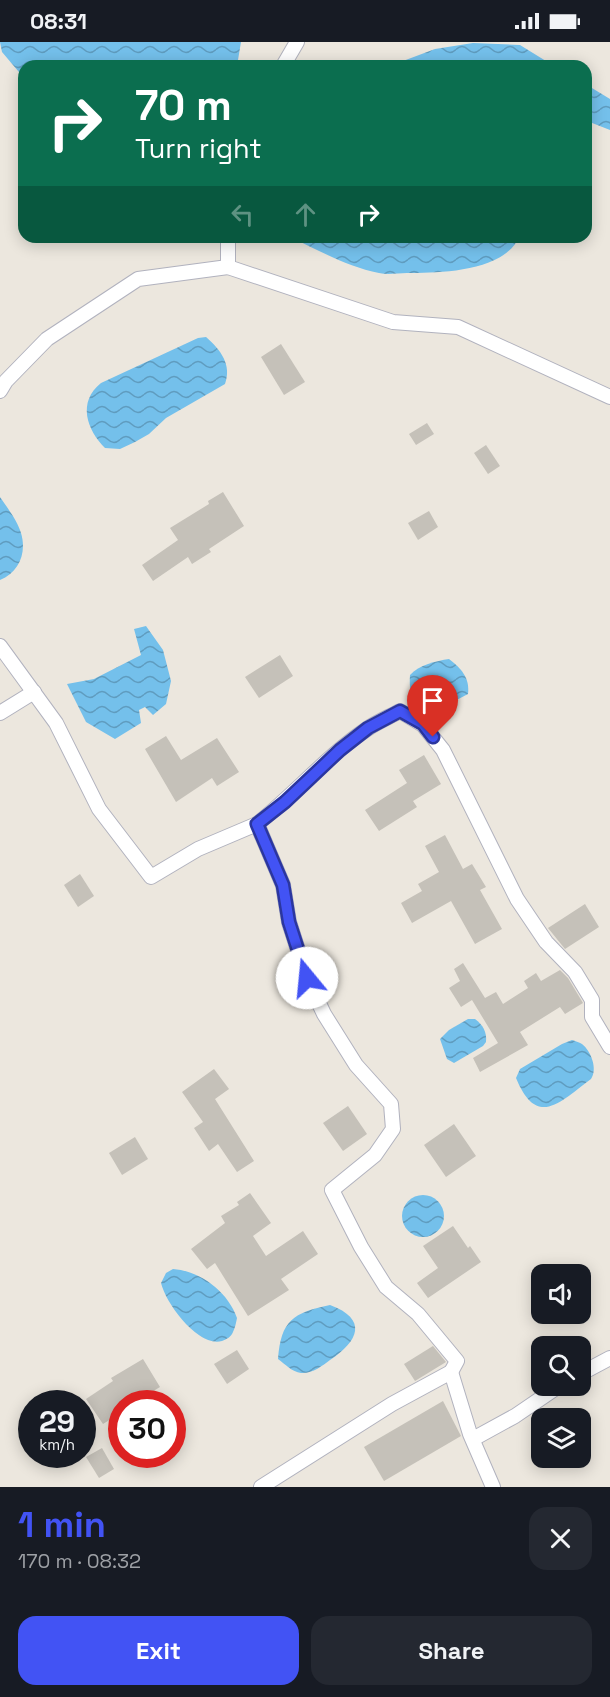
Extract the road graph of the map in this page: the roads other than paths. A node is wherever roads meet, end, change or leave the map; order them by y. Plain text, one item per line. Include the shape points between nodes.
1 (297, 42) edge
2 (286, 60) edge
3 (228, 243) edge
4 (228, 267) junction
5 (0, 391) edge
6 (610, 398) edge
7 (0, 646) edge
8 (34, 692) junction
9 (0, 713) edge
10 (257, 824) junction
11 (610, 1047) edge
12 (610, 1358) edge
13 (591, 1368) edge
14 (451, 1372) junction
15 (544, 1396) edge
16 (472, 1439) junction
17 (261, 1487) edge
18 (492, 1487) edge

1 - 2 street
3 - 4 street
4 - 5 street via 138,279 47,339
4 - 6 street via 393,322 458,327
7 - 8 street
8 - 9 street
8 - 10 street via 56,723 99,809 151,877 198,849
10 - 11 street via 368,728 400,711 423,724 443,750 517,899 546,942 575,972 592,1000 592,1017
10 - 14 street via 283,885 289,922 307,978 324,1014 356,1065 391,1104 393,1129 375,1155 332,1190 386,1287 418,1314 457,1361
12 - 13 street
14 - 16 street
14 - 17 street
15 - 16 street
16 - 18 street

